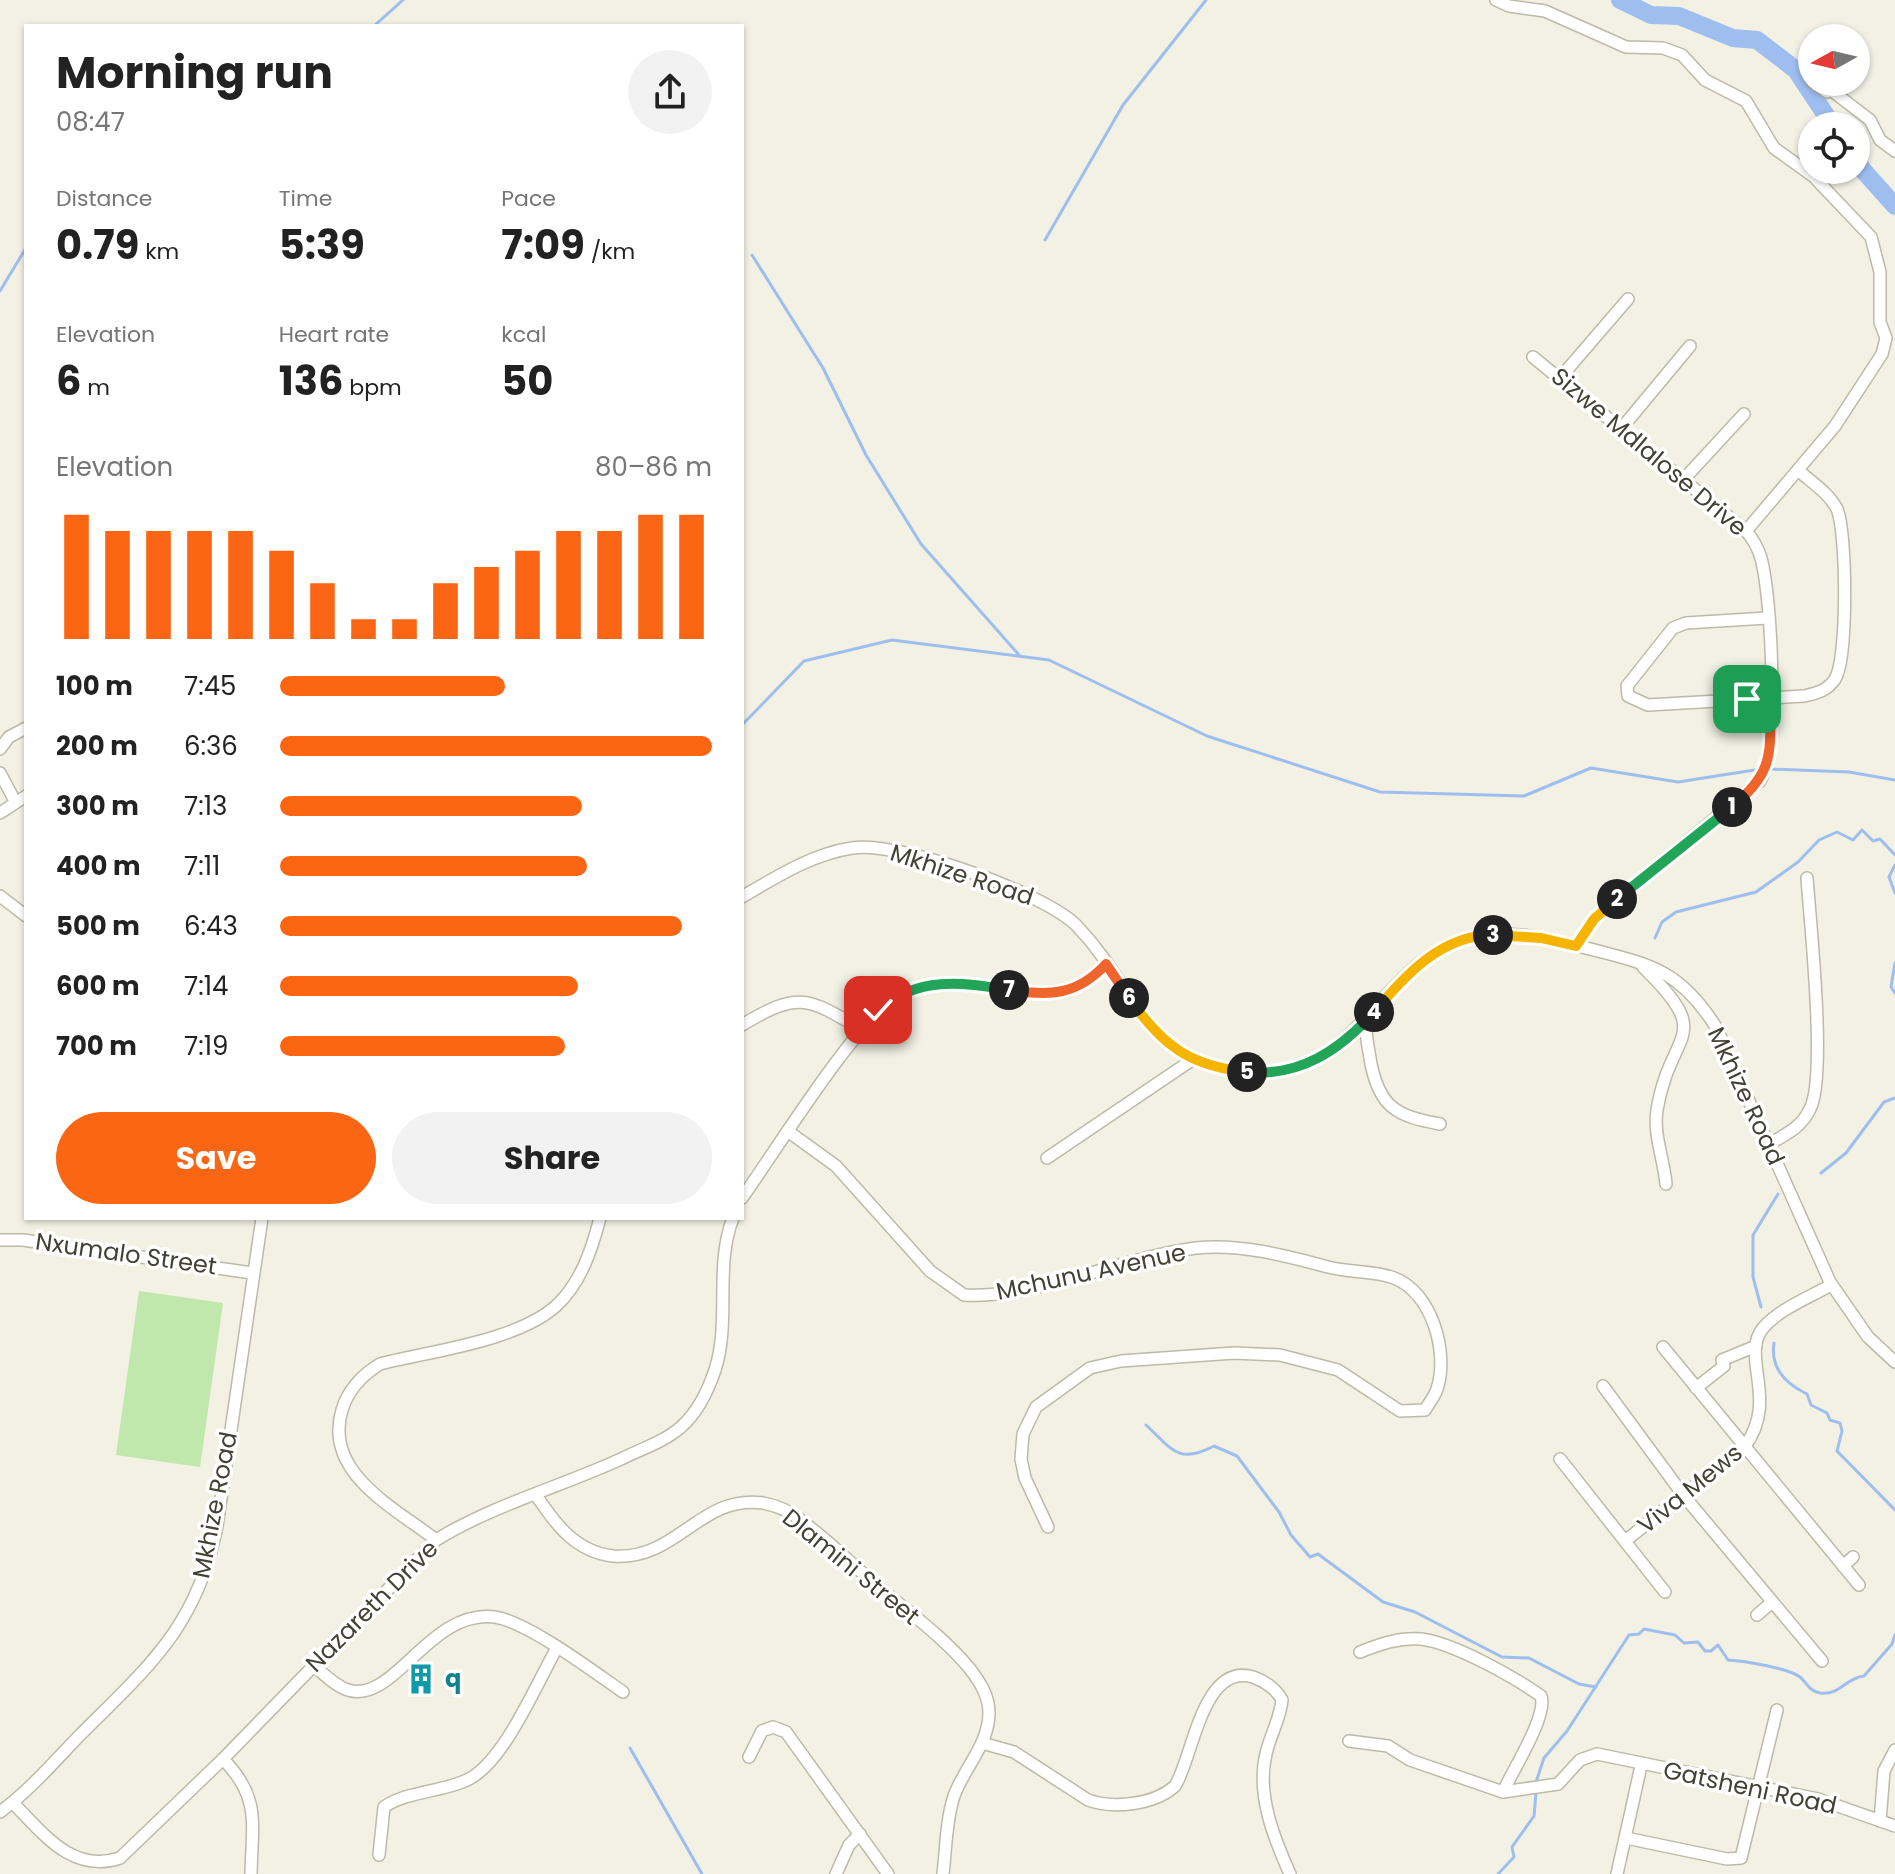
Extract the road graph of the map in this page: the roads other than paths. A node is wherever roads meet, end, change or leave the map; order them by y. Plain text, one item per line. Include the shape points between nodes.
1 (1496, 0) edge
2 (1838, 96) edge
3 (1895, 151) edge
4 (1628, 299) dead end
5 (1690, 346) dead end
6 (1533, 357) dead end
7 (1560, 378) junction
8 (1744, 414) dead end
9 (1621, 429) junction
10 (1798, 470) junction
11 (1684, 479) junction
12 (1746, 531) junction
13 (1767, 618) junction
14 (1771, 698) junction
15 (24, 729) edge
16 (0, 749) edge
17 (0, 773) edge
18 (20, 798) edge
19 (0, 813) edge
20 (1807, 878) dead end
21 (0, 896) edge
22 (744, 896) edge
23 (24, 914) edge
24 (1576, 946) junction
25 (1639, 962) junction
26 (1106, 964) junction
27 (1366, 1021) junction
28 (744, 1024) edge
29 (862, 1030) junction
30 (1192, 1060) junction
31 (1440, 1124) dead end
32 (789, 1132) junction
33 (1769, 1144) junction
34 (1047, 1158) dead end
35 (1666, 1184) dead end
36 (744, 1195) edge
37 (262, 1220) edge
38 (599, 1220) edge
39 (732, 1220) edge
40 (0, 1240) edge
41 (252, 1273) junction
42 (1831, 1285) junction
43 (1756, 1346) junction
44 (1663, 1347) dead end
45 (1895, 1362) edge
46 (1603, 1386) dead end
47 (1696, 1388) junction
48 (1745, 1446) junction
49 (1560, 1459) dead end
50 (536, 1495) junction
51 (1684, 1496) junction
52 (1048, 1527) dead end
53 (436, 1540) junction
54 (1625, 1541) junction
55 (1853, 1557) dead end
56 (1843, 1566) junction
57 (1859, 1585) dead end
58 (1665, 1592) dead end
59 (1771, 1603) junction
60 (1757, 1615) dead end
61 (557, 1648) junction
62 (1360, 1652) dead end
63 (1822, 1661) dead end
64 (313, 1665) junction
65 (623, 1692) dead end
66 (1777, 1710) dead end
67 (1349, 1741) dead end
68 (982, 1743) junction
69 (1895, 1750) edge
70 (749, 1757) dead end
71 (223, 1759) junction
72 (1641, 1766) junction
73 (1757, 1786) junction
74 (1503, 1792) junction
75 (13, 1803) junction
76 (0, 1812) edge
77 (1880, 1821) junction
78 (1895, 1826) edge
79 (860, 1834) junction
80 (1626, 1838) junction
81 (379, 1855) dead end
82 (251, 1874) edge
83 (836, 1874) edge
84 (888, 1874) edge
85 (943, 1874) edge
86 (1290, 1874) edge
87 (1617, 1874) edge

1 - 10 street via 1545,11 1626,47 1663,48 1682,55 1699,76 1746,101 1774,148 1813,176 1868,232 1878,261 1885,344 1867,383
2 - 3 street via 1870,120 1880,140
4 - 7 street
5 - 9 street
6 - 7 street, Sizwe Mdlalose Drive
7 - 9 street, Sizwe Mdlalose Drive
8 - 11 street
9 - 11 street, Sizwe Mdlalose Drive
10 - 12 street
10 - 14 street via 1838,511 1844,653 1836,677 1822,692
11 - 12 street, Sizwe Mdlalose Drive
12 - 13 street, Sizwe Mdlalose Drive via 1761,559
13 - 14 street, Sizwe Mdlalose Drive
13 - 14 street via 1673,628 1626,692 1635,702 1648,705
14 - 24 street, Sizwe Mdlalose Drive via 1768,763 1760,781 1594,919
15 - 16 street
17 - 18 street
18 - 19 street
20 - 33 street via 1816,925 1814,1100 1794,1129
21 - 23 street
22 - 26 street, Mkhize Road via 831,853 854,847 890,849 1051,906 1078,927
24 - 25 street, Mkhize Road
24 - 27 street, Mkhize Road via 1516,936 1465,939 1421,962
25 - 33 street, Mkhize Road via 1669,975 1704,1007
25 - 35 street via 1671,994 1685,1022 1656,1113
26 - 29 street via 1080,985 1054,995 955,982 915,988 882,1007
26 - 30 street, Mkhize Road via 1149,1027
27 - 30 street, Mkhize Road via 1332,1051 1278,1073 1224,1070
27 - 31 street via 1376,1084 1386,1104
28 - 29 street via 799,1000
29 - 32 street
30 - 34 street
32 - 36 street
32 - 52 street, Mchunu Avenue via 836,1166 930,1271 964,1295 1000,1293 1195,1248 1238,1248 1394,1278 1418,1294 1434,1325 1438,1347 1437,1388 1425,1410 1400,1411 1338,1370 1280,1355 1234,1353 1090,1368 1036,1407 1023,1434 1025,1478
33 - 42 street, Mkhize Road
37 - 41 street, Mkhize Road
38 - 53 street via 579,1275 555,1307 506,1332 380,1364 348,1396 338,1423 346,1462 369,1488
39 - 50 street, Nazareth Drive via 722,1258 718,1356 700,1405 682,1426 656,1443
40 - 41 street, Nxumalo Street
41 - 75 street, Mkhize Road via 217,1526 191,1610 151,1664
42 - 43 street via 1766,1324
42 - 45 street, Mkhize Road via 1868,1337
43 - 47 street via 1729,1354 1722,1360 1724,1366
43 - 48 street, Viva Mews via 1761,1410
44 - 47 street
46 - 51 street
47 - 48 street
48 - 51 street, Viva Mews
48 - 56 street
49 - 54 street, Viva Mews
50 - 53 street, Nazareth Drive
50 - 68 street, Dlamini Street via 577,1543 625,1557 650,1553 710,1513 739,1504 765,1503 791,1513 969,1667 988,1704
51 - 54 street, Viva Mews
51 - 59 street
53 - 64 street, Nazareth Drive
54 - 58 street, Viva Mews
55 - 56 street
56 - 57 street
59 - 60 street
59 - 63 street
61 - 64 street via 513,1623 481,1616 445,1628 371,1690 345,1690
61 - 65 street
61 - 81 street via 480,1772 388,1803
62 - 74 street via 1393,1641 1424,1639 1541,1696 1544,1705
64 - 71 street, Nazareth Drive
66 - 73 street
67 - 74 street via 1395,1748 1410,1760
68 - 85 street, Dlamini Street via 952,1800
68 - 86 street via 1014,1752 1088,1800 1129,1804 1175,1786 1214,1689 1232,1679 1255,1678 1282,1700 1263,1779 1271,1832
69 - 77 street via 1884,1771
70 - 79 street via 762,1731 773,1727 786,1732
71 - 75 street, Nazareth Drive via 130,1852 112,1861 65,1854
71 - 82 street via 249,1793
72 - 73 street, Gatsheni Road
72 - 74 street, Gatsheni Road via 1604,1755 1580,1760 1558,1784
72 - 80 street
73 - 77 street, Gatsheni Road via 1818,1799
73 - 80 street via 1741,1858
75 - 76 street, Mkhize Road
77 - 78 street, Gatsheni Road
79 - 83 street
79 - 84 street
80 - 87 street

